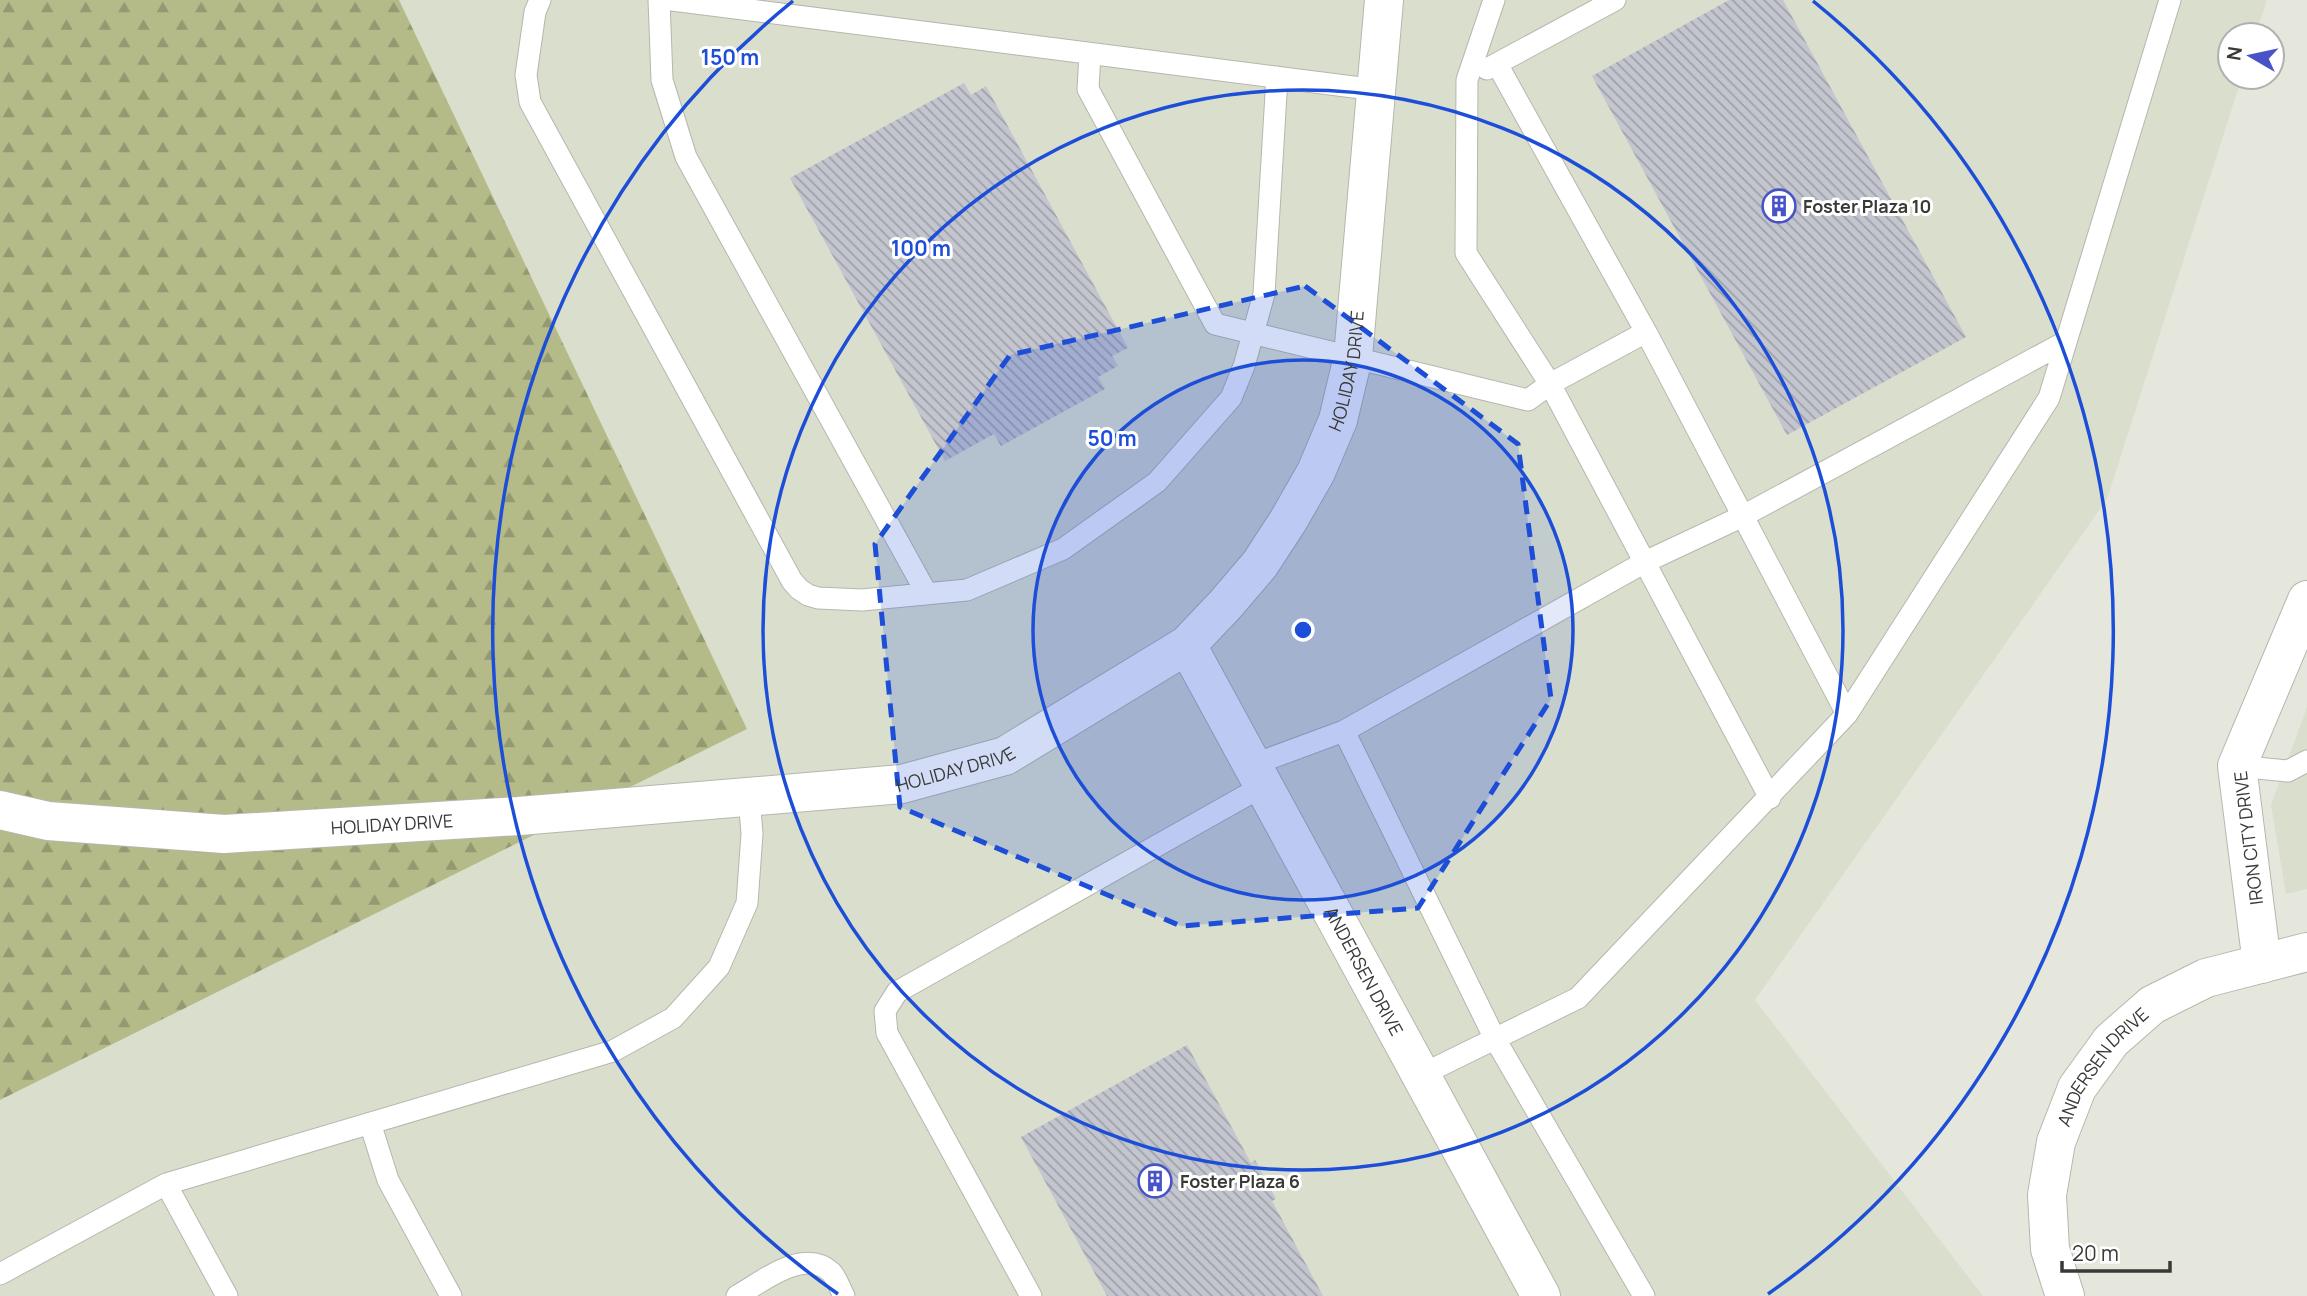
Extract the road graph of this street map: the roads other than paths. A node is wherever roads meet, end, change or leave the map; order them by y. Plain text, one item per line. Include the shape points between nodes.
1 (540, 0) edge
2 (659, 0) edge
3 (672, 0) edge
4 (1384, 0) edge
5 (1494, 0) edge
6 (1615, 0) edge
7 (2170, 0) edge
8 (1090, 54) junction
9 (1497, 64) junction
10 (1277, 77) junction
11 (1467, 80) junction
12 (1377, 90) junction
13 (1646, 331) junction
14 (1253, 332) junction
15 (2065, 342) junction
16 (1353, 357) junction
17 (1550, 384) junction
18 (1743, 516) junction
19 (1645, 562) junction
20 (927, 594) junction
21 (2307, 600) edge
22 (1187, 645) junction
23 (1847, 714) junction
24 (1344, 731) junction
25 (2307, 761) edge
26 (2237, 766) junction
27 (1257, 776) junction
28 (749, 797) junction
29 (1770, 798) junction
30 (0, 810) edge
31 (2307, 952) edge
32 (2263, 964) junction
33 (1495, 1039) junction
34 (1421, 1075) junction
35 (370, 1123) junction
36 (166, 1184) junction
37 (0, 1274) edge
38 (228, 1296) edge
39 (451, 1296) edge
40 (737, 1296) edge
41 (844, 1296) edge
42 (1031, 1296) edge
43 (1541, 1296) edge
44 (1644, 1296) edge
45 (2065, 1296) edge

1 - 20 lane via 526,75 530,102 792,581 808,596 818,598 862,600
2 - 20 lane via 662,80 686,157
3 - 8 lane
4 - 12 street, HOLIDAY DRIVE
5 - 11 lane
6 - 9 lane
7 - 15 lane
8 - 10 lane
8 - 14 lane via 1088,89 1215,324
9 - 11 lane
9 - 13 lane
10 - 12 lane
10 - 14 lane via 1264,294
11 - 17 lane via 1466,253
12 - 16 street, HOLIDAY DRIVE
13 - 17 lane
13 - 18 lane
14 - 16 lane
14 - 20 lane via 1231,398 1157,482 1063,549 967,590
15 - 18 lane
15 - 23 lane via 2049,398
16 - 17 lane via 1528,400
16 - 22 street, HOLIDAY DRIVE via 1338,420 1288,521 1251,574
17 - 19 lane
18 - 19 lane
18 - 23 lane
19 - 24 lane
19 - 29 lane
21 - 26 street, IRON CITY DRIVE
22 - 27 street, ANDERSEN DRIVE
22 - 28 street, HOLIDAY DRIVE via 1005,756 902,785
23 - 29 lane
24 - 27 lane
24 - 33 lane
25 - 26 lane via 2288,771
26 - 32 street, IRON CITY DRIVE
27 - 34 street, ANDERSEN DRIVE
27 - 42 lane via 897,992 886,1010 887,1033
28 - 30 street, HOLIDAY DRIVE via 224,834 48,821
28 - 35 lane via 752,834 747,903 719,967 673,1018 613,1051
29 - 33 lane via 1578,998
31 - 32 street, ANDERSEN DRIVE
32 - 45 street, ANDERSEN DRIVE via 2206,978 2152,1005 2111,1041 2077,1088 2056,1142 2048,1195 2050,1249
33 - 34 lane
33 - 44 lane
34 - 43 street, ANDERSEN DRIVE
35 - 36 lane
35 - 39 lane via 388,1180
36 - 37 lane
36 - 38 lane
40 - 41 lane via 796,1264 808,1263 832,1273

